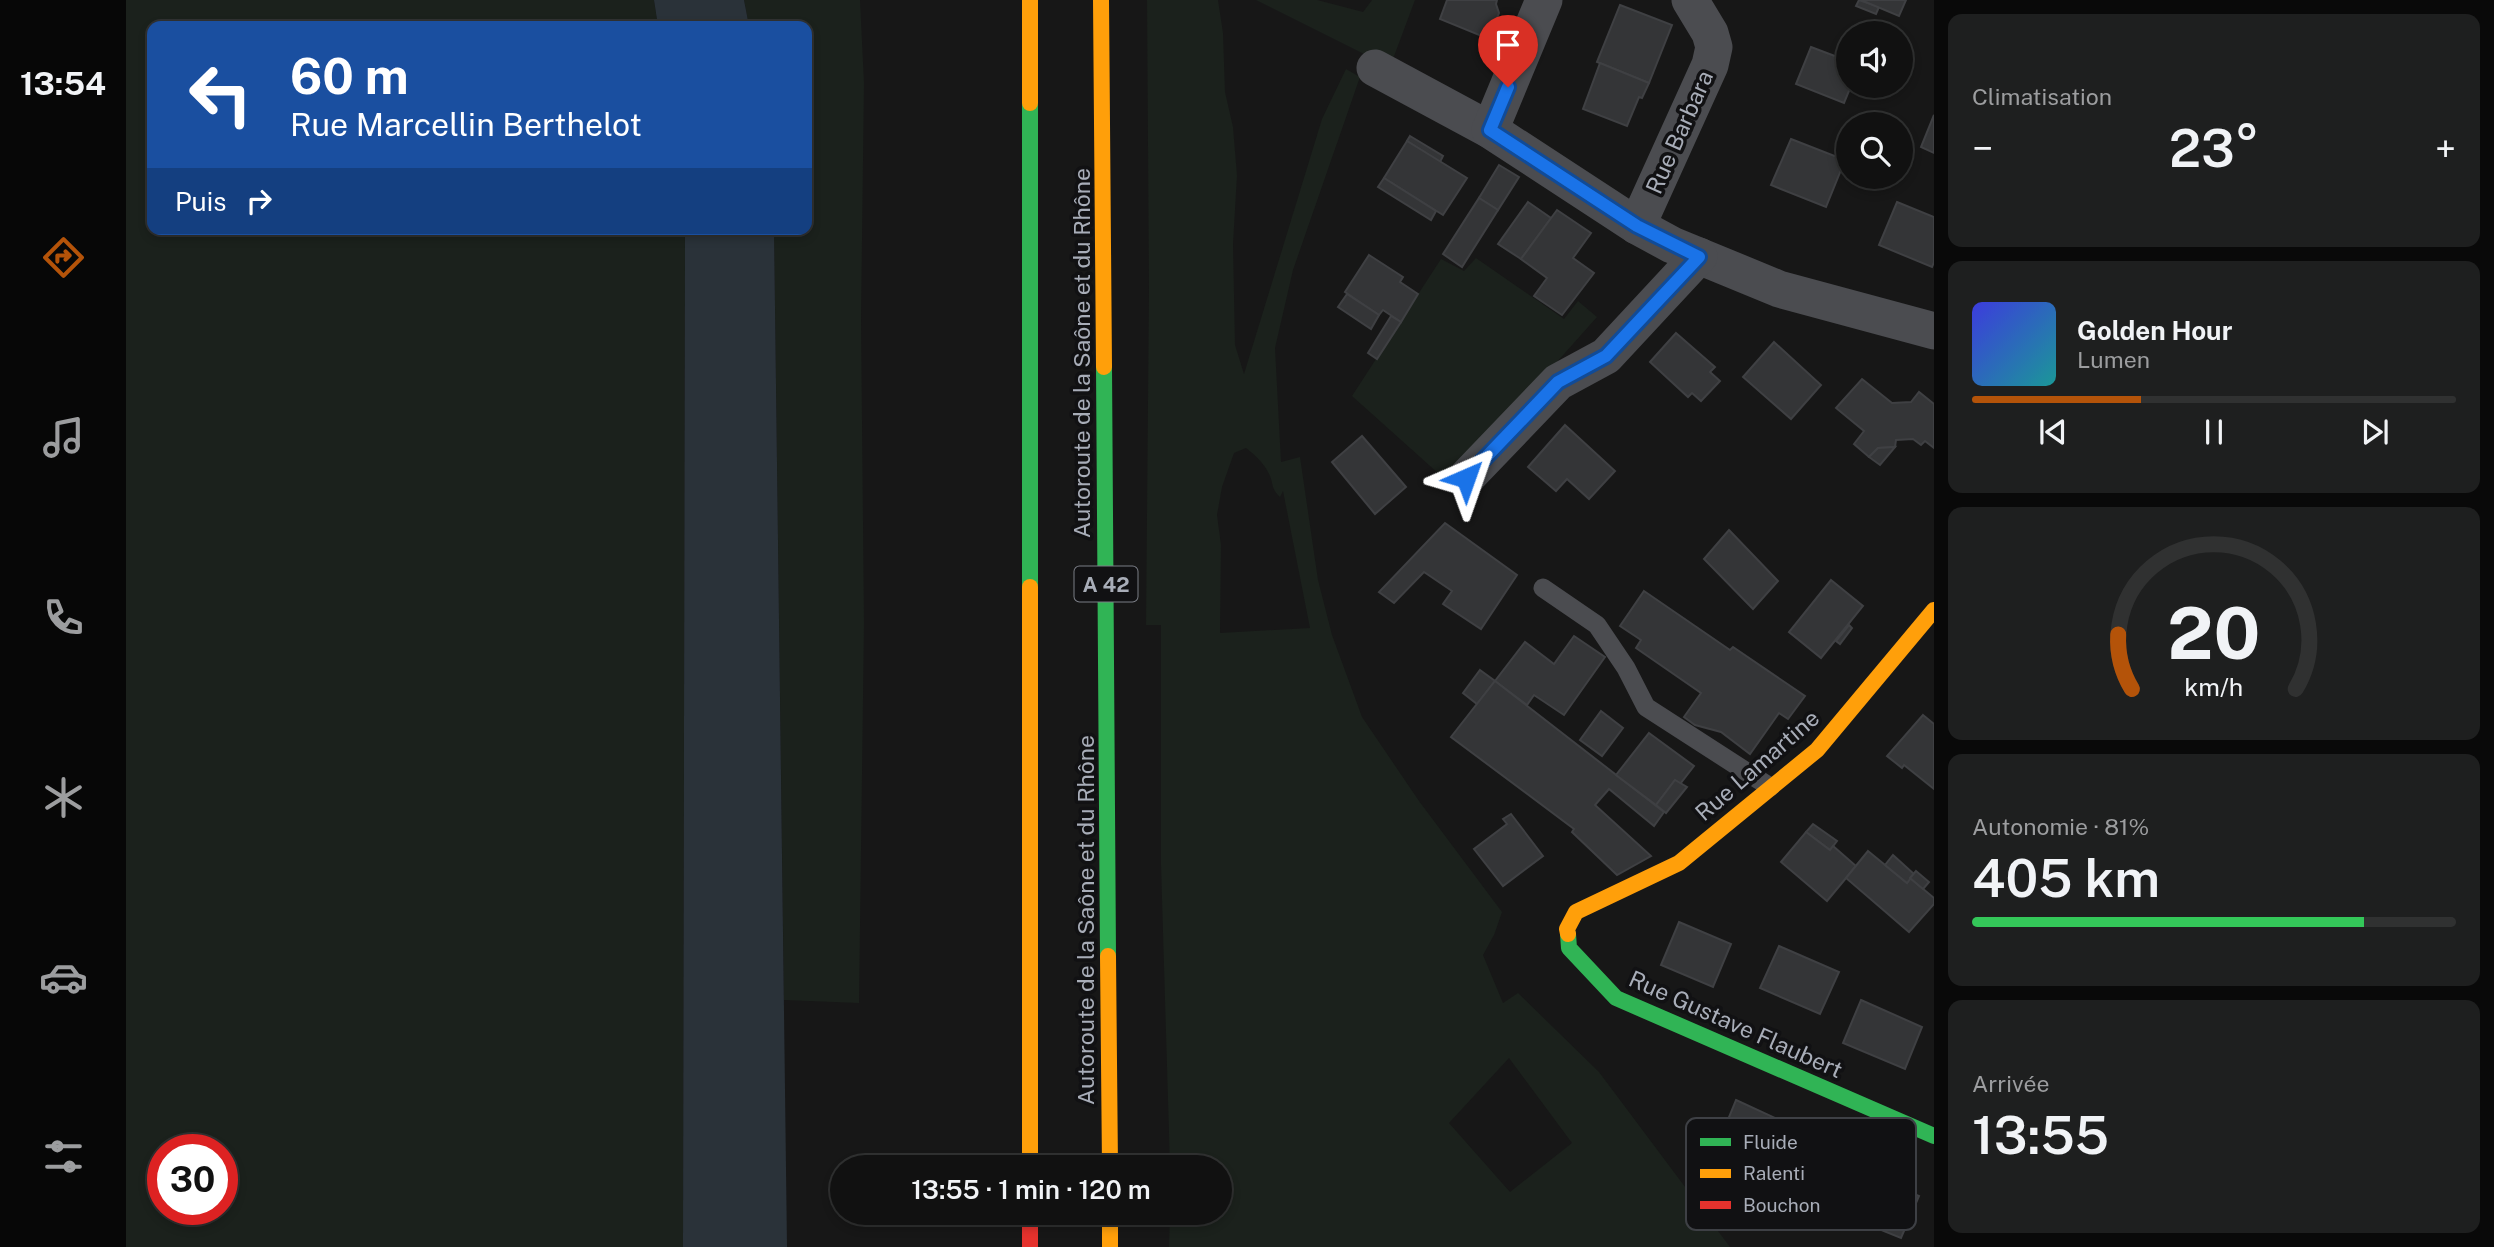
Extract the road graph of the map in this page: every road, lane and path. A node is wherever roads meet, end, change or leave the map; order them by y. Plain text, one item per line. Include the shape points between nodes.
1 (1030, 0) edge
2 (1101, 0) edge
3 (1544, 0) edge
4 (1690, 0) edge
5 (1375, 68) dead end
6 (1490, 130) junction
7 (1637, 226) junction
8 (1699, 257) junction
9 (1934, 331) edge
10 (1466, 478) dead end
11 (1543, 588) dead end
12 (1934, 610) edge
13 (1770, 787) junction
14 (1577, 912) joint
15 (1893, 1118) edge
16 (1916, 1128) edge
17 (1934, 1136) edge
18 (1030, 1155) edge
19 (1110, 1155) edge
20 (1030, 1225) edge
21 (1110, 1225) edge
22 (1030, 1247) edge
23 (1110, 1247) edge

1 - 18 main road
2 - 19 main road, Autoroute de la Saône et du Rhône / A 42
3 - 6 street
4 - 7 street, Rue Barbara via 1710,33 1714,47 1710,65
5 - 6 street
6 - 7 street
7 - 8 street
8 - 9 street via 1779,289
8 - 10 street via 1606,356 1558,382
11 - 13 lane via 1597,625 1646,707
12 - 13 main road, Rue Lamartine via 1816,750
13 - 14 main road, Rue Lamartine via 1679,863
14 - 15 main road, Rue Gustave Flaubert via 1567,929 1569,948 1616,998
16 - 17 main road, Rue Gustave Flaubert
20 - 22 main road
21 - 23 main road

